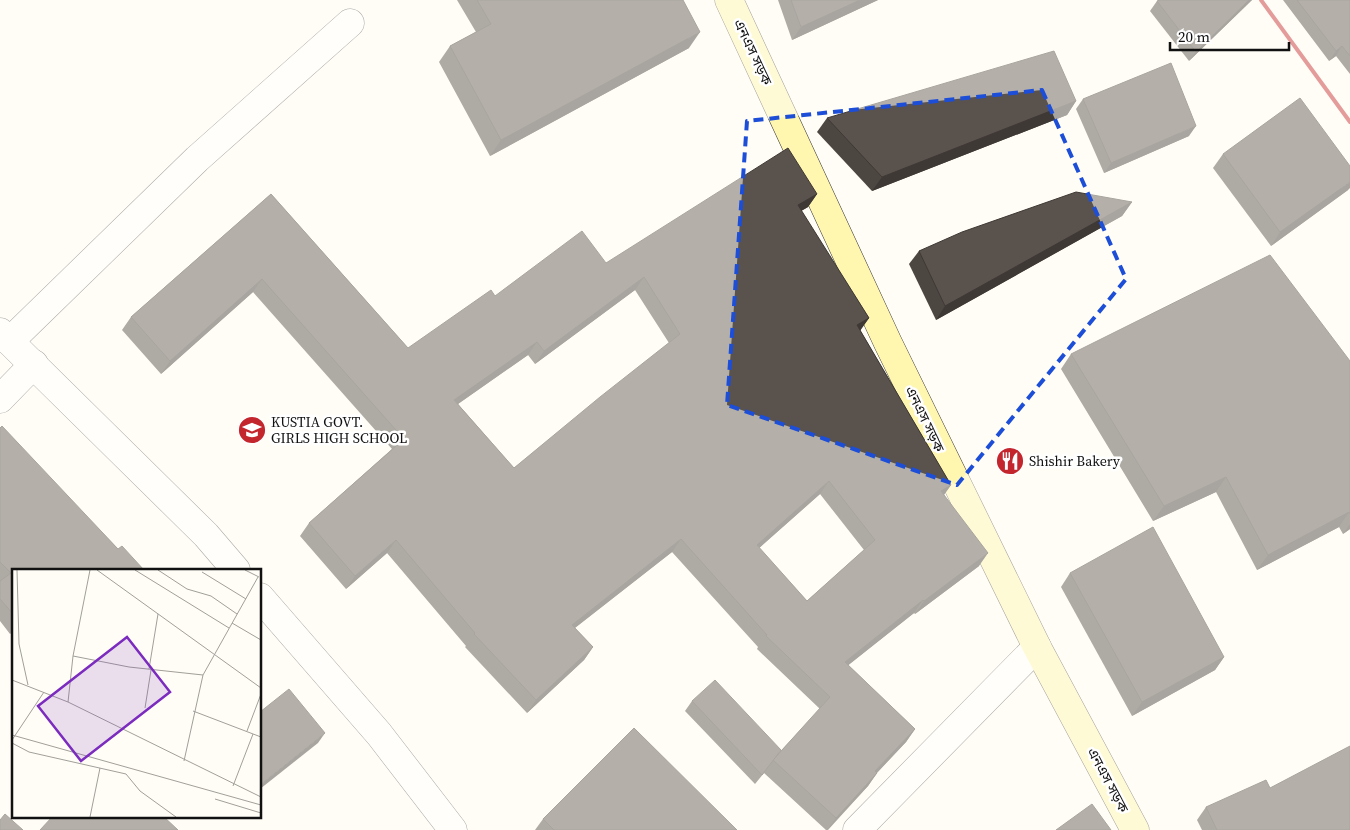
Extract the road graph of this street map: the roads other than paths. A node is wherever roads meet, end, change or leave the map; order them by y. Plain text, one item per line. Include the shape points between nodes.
1 (730, 0) edge
2 (350, 23) dead end
3 (5, 336) edge
4 (34, 364) junction
5 (0, 399) edge
6 (235, 569) edge
7 (261, 598) edge
8 (1037, 647) junction
9 (453, 830) edge
10 (857, 830) edge
11 (1135, 830) edge

1 - 8 main road, এনএস সড়ক via 888,343
2 - 3 street
3 - 4 street
4 - 5 street
4 - 6 street via 206,535
7 - 9 street via 379,734
8 - 10 street
8 - 11 main road, এনএস সড়ক

